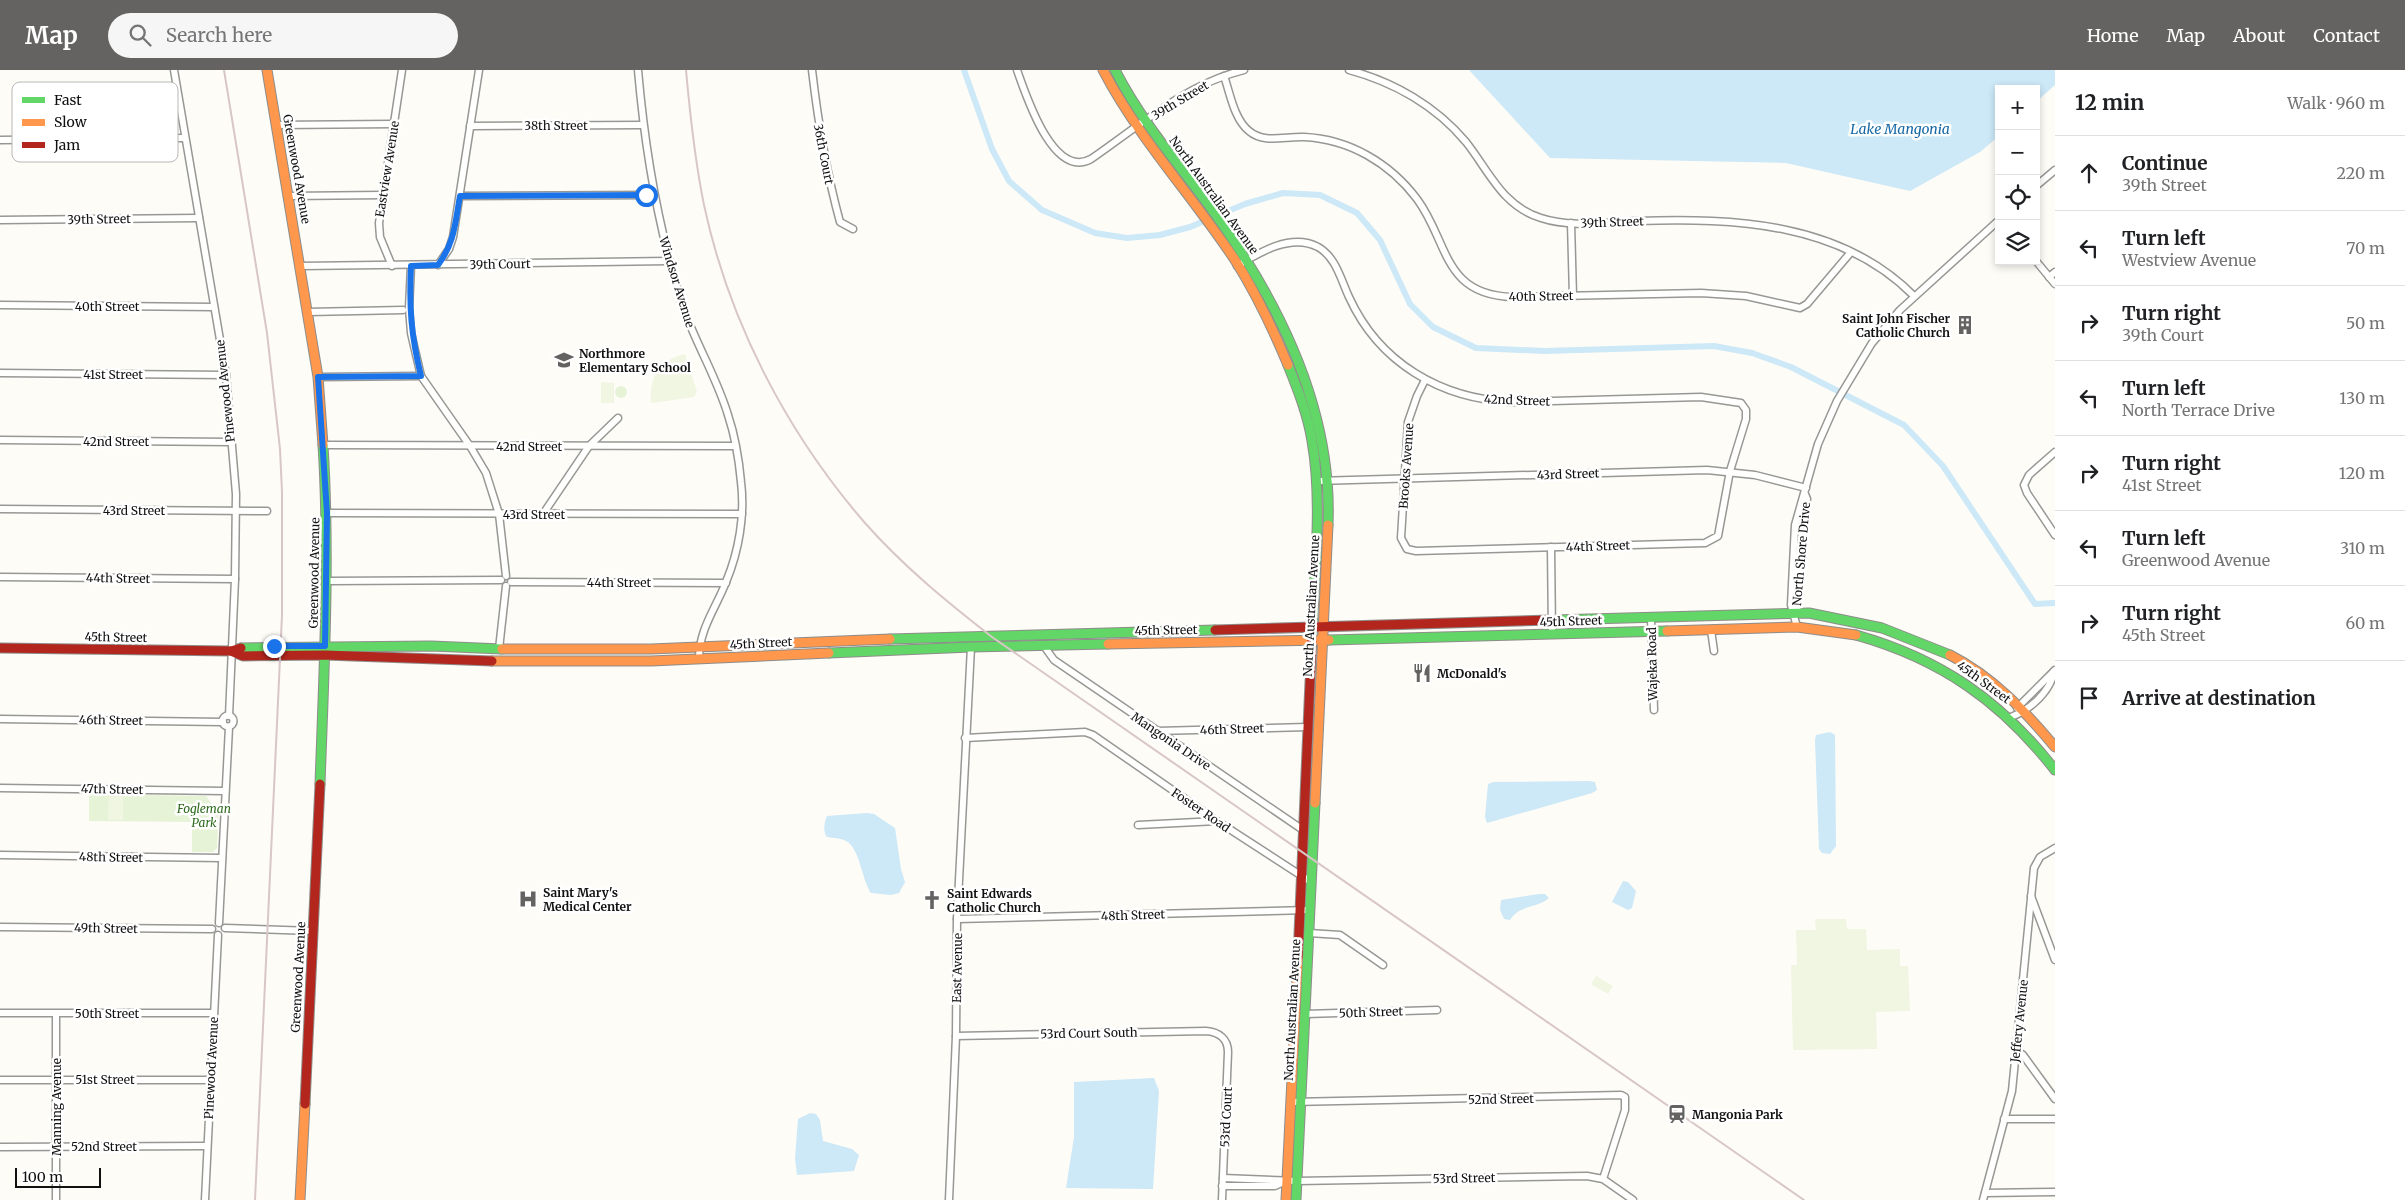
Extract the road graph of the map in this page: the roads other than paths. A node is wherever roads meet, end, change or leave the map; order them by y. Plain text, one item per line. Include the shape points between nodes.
1 (267, 70) edge
2 (402, 70) edge
3 (479, 70) edge
4 (638, 70) edge
5 (812, 70) edge
6 (1018, 70) edge
7 (1103, 70) edge
8 (1114, 70) edge
9 (1244, 70) edge
10 (1349, 70) edge
11 (1224, 76) junction
12 (178, 93) edge
13 (1145, 121) junction
14 (394, 124) junction
15 (277, 125) junction
16 (643, 125) junction
17 (470, 126) junction
18 (1136, 127) junction
19 (178, 138) edge
20 (186, 138) junction
21 (2055, 170) edge
22 (2040, 183) edge
23 (383, 194) junction
24 (289, 196) junction
25 (460, 196) junction
26 (653, 196) junction
27 (199, 218) junction
28 (0, 220) edge
29 (1571, 223) junction
30 (1995, 224) edge
31 (854, 229) dead end
32 (1851, 252) junction
33 (1246, 260) junction
34 (669, 261) junction
35 (438, 265) junction
36 (2039, 265) edge
37 (301, 266) junction
38 (392, 266) junction
39 (411, 266) junction
40 (1237, 266) junction
41 (2055, 272) edge
42 (2049, 277) junction
43 (2055, 284) edge
44 (1573, 296) junction
45 (1914, 296) junction
46 (0, 305) edge
47 (214, 307) junction
48 (403, 310) dead end
49 (308, 312) junction
50 (0, 373) edge
51 (226, 375) junction
52 (421, 376) junction
53 (318, 377) junction
54 (1425, 380) junction
55 (618, 418) dead end
56 (0, 440) edge
57 (231, 442) junction
58 (324, 445) junction
59 (470, 446) junction
60 (589, 446) junction
61 (735, 446) junction
62 (2055, 452) edge
63 (1730, 471) junction
64 (1404, 478) junction
65 (1316, 480) junction
66 (1328, 480) junction
67 (1805, 491) junction
68 (0, 509) edge
69 (237, 510) junction
70 (267, 511) dead end
71 (327, 513) junction
72 (499, 514) junction
73 (543, 514) junction
74 (742, 514) junction
75 (1803, 527) junction
76 (2055, 535) edge
77 (1793, 544) junction
78 (1551, 548) junction
79 (1411, 550) joint
80 (0, 576) edge
81 (235, 579) junction
82 (327, 581) junction
83 (506, 581) junction
84 (726, 583) junction
85 (1795, 613) junction
86 (1651, 618) junction
87 (1552, 621) junction
88 (1796, 627) junction
89 (1317, 628) junction
90 (1712, 630) junction
91 (1652, 632) junction
92 (1552, 634) junction
93 (1317, 640) junction
94 (1044, 646) junction
95 (971, 647) junction
96 (0, 648) edge
97 (699, 648) junction
98 (499, 649) junction
99 (325, 650) junction
100 (1714, 650) dead end
101 (231, 651) junction
102 (700, 659) junction
103 (2055, 671) edge
104 (1654, 710) dead end
105 (2021, 710) junction
106 (229, 716) junction
107 (2011, 717) junction
108 (0, 719) edge
109 (222, 722) junction
110 (229, 726) junction
111 (1308, 727) junction
112 (1156, 731) junction
113 (965, 738) junction
114 (2055, 747) edge
115 (2055, 770) edge
116 (0, 788) edge
117 (224, 791) junction
118 (1217, 821) junction
119 (1138, 825) dead end
120 (1303, 830) junction
121 (2055, 848) edge
122 (0, 855) edge
123 (222, 858) junction
124 (1301, 876) junction
125 (1311, 882) junction
126 (2031, 896) junction
127 (1300, 910) junction
128 (1310, 910) junction
129 (957, 920) junction
130 (219, 923) junction
131 (0, 927) edge
132 (225, 928) junction
133 (212, 929) junction
134 (313, 931) junction
135 (1308, 933) junction
136 (218, 935) junction
137 (2055, 960) edge
138 (1383, 965) dead end
139 (1301, 986) junction
140 (1437, 1010) dead end
141 (0, 1013) edge
142 (213, 1013) junction
143 (56, 1014) junction
144 (1305, 1014) junction
145 (956, 1036) junction
146 (1222, 1036) joint
147 (2016, 1050) junction
148 (0, 1080) edge
149 (56, 1080) junction
150 (210, 1080) junction
151 (2055, 1099) edge
152 (1296, 1102) junction
153 (2004, 1119) junction
154 (2055, 1119) edge
155 (0, 1146) edge
156 (207, 1146) junction
157 (56, 1147) junction
158 (1223, 1178) junction
159 (1603, 1179) junction
160 (1292, 1181) junction
161 (1222, 1186) junction
162 (1985, 1192) junction
163 (2055, 1192) edge
164 (56, 1200) edge
165 (205, 1200) edge
166 (300, 1200) edge
167 (948, 1200) edge
168 (1222, 1200) edge
169 (1286, 1200) edge
170 (1296, 1200) edge
171 (1633, 1200) edge
172 (1983, 1200) edge

1 - 15 main road, Greenwood Avenue
2 - 14 street, Eastview Avenue
3 - 17 street
4 - 16 street, Windsor Avenue
5 - 31 street, 36th Court via 821,142 832,193 840,222
6 - 18 street, 39th Street via 1040,126 1055,148 1072,162 1087,162
7 - 18 main road, North Australian Avenue
8 - 13 main road, North Australian Avenue
9 - 11 street, 39th Street
10 - 29 street, 39th Street via 1394,86 1437,114 1465,141 1498,188 1517,206 1539,218
11 - 13 street, 39th Street via 1192,90
11 - 44 street, 40th Street via 1240,121 1252,133 1269,139 1303,137 1330,140 1369,156 1391,170 1418,200 1450,265 1472,286 1504,297
12 - 20 street, Pinewood Avenue
13 - 18 street, 39th Street
13 - 33 main road, North Australian Avenue
14 - 15 street
14 - 23 street, Eastview Avenue
15 - 24 main road, Greenwood Avenue
16 - 17 street, 38th Street
16 - 26 street, Windsor Avenue
17 - 25 street
18 - 40 main road, North Australian Avenue
19 - 20 street
20 - 27 street, Pinewood Avenue
21 - 22 street
23 - 24 street
23 - 38 street, Eastview Avenue via 379,233
24 - 37 main road, Greenwood Avenue
25 - 26 street
25 - 35 street via 451,246
26 - 34 street, Windsor Avenue
27 - 28 street, 39th Street
27 - 47 street, Pinewood Avenue
29 - 32 street, 39th Street via 1699,219 1744,222 1788,230
29 - 44 street
30 - 45 street, North Shore Drive
32 - 44 street, 40th Street via 1800,308 1721,293
32 - 45 street, 39th Street via 1884,269
33 - 40 street, 42nd Street
33 - 54 street, 42nd Street via 1289,242 1308,243 1322,250 1335,264 1357,313 1372,335 1398,362
33 - 66 main road, North Australian Avenue via 1275,312 1310,395 1321,432
34 - 35 street, 39th Court
34 - 61 street, Windsor Avenue via 692,332 728,415
35 - 39 street, 39th Court
36 - 42 street
37 - 38 street, 39th Court
37 - 49 main road, Greenwood Avenue
38 - 39 street, 39th Court
39 - 52 street via 411,332
40 - 65 main road, North Australian Avenue via 1275,336 1305,409
41 - 42 street
42 - 43 street
45 - 67 street, North Shore Drive via 1872,343 1850,377 1818,444
46 - 47 street, 40th Street
47 - 51 street, Pinewood Avenue
48 - 49 street
49 - 53 main road, Greenwood Avenue
50 - 51 street, 41st Street
51 - 57 street, Pinewood Avenue
52 - 53 street
52 - 59 street
53 - 58 main road, Greenwood Avenue
54 - 63 street, 42nd Street via 1459,394 1495,401 1701,397 1735,400 1744,406 1747,414
54 - 64 street, Brooks Avenue via 1411,408
55 - 60 street
56 - 57 street, 42nd Street
57 - 69 street, Pinewood Avenue
58 - 59 street, 42nd Street
58 - 71 main road, Greenwood Avenue
59 - 60 street, 42nd Street
59 - 72 street via 486,473
60 - 61 street, 42nd Street
60 - 73 street
61 - 74 street, Windsor Avenue
62 - 76 street via 2029,475 2024,486
63 - 64 street, 43rd Street
63 - 67 street, 43rd Street
63 - 78 street, 44th Street via 1715,539 1705,543
64 - 66 street, 43rd Street
64 - 79 street, Brooks Avenue via 1401,538 1404,546
65 - 66 street, 43rd Street
65 - 89 main road, North Australian Avenue
66 - 89 main road, North Australian Avenue
67 - 75 street, North Shore Drive
67 - 77 street, North Shore Drive
68 - 69 street, 43rd Street
69 - 70 street, 43rd Street
69 - 81 street, Pinewood Avenue
71 - 72 street, 43rd Street
71 - 82 main road, Greenwood Avenue
72 - 73 street, 43rd Street
72 - 83 street
73 - 74 street, 43rd Street
74 - 84 street, Windsor Avenue via 737,549
75 - 77 street
75 - 85 street, North Shore Drive
77 - 85 street, North Shore Drive via 1791,605
78 - 79 street, 44th Street
78 - 87 street
80 - 81 street, 44th Street
81 - 101 street, Pinewood Avenue
82 - 83 street, 44th Street
82 - 99 main road, Greenwood Avenue
83 - 84 street, 44th Street
83 - 98 street
84 - 97 street, Windsor Avenue via 702,632
85 - 86 main road, 45th Street
85 - 88 street, North Shore Drive
85 - 105 main road, 45th Street via 1850,619 1926,645 1977,672
86 - 87 main road, 45th Street
86 - 91 street, Wajeka Road
87 - 89 main road, 45th Street
87 - 92 street
88 - 90 main road, 45th Street
88 - 107 main road, 45th Street via 1852,634 1911,653 1959,677
89 - 93 main road, North Australian Avenue
89 - 97 main road, 45th Street via 803,642
90 - 91 main road, 45th Street
90 - 100 street
91 - 92 main road, 45th Street
91 - 104 street, Wajeka Road
92 - 93 main road, 45th Street
93 - 94 main road, 45th Street
93 - 111 main road, North Australian Avenue
93 - 125 main road, North Australian Avenue
94 - 95 main road, 45th Street
94 - 112 street, Mangonia Drive via 1054,660
95 - 102 main road, 45th Street
95 - 113 street, East Avenue
96 - 101 main road, 45th Street
97 - 98 main road, 45th Street
97 - 102 street, Windsor Avenue
98 - 99 main road, 45th Street via 431,646
99 - 101 main road, 45th Street via 245,647
99 - 102 main road, 45th Street via 488,661
99 - 134 main road, Greenwood Avenue
101 - 106 street, Pinewood Avenue
103 - 105 street via 2053,680
105 - 107 street
105 - 114 main road, 45th Street
106 - 109 street
106 - 110 street, Pinewood Avenue via 233,720
107 - 115 main road, 45th Street
108 - 109 street, 46th Street
109 - 110 street
110 - 117 street
111 - 112 street, 46th Street
111 - 120 main road, North Australian Avenue
112 - 120 street, Mangonia Drive
113 - 118 street, Foster Road via 1085,732
113 - 129 street, East Avenue
116 - 117 street, 47th Street
117 - 123 street
118 - 119 street
118 - 124 street, Foster Road
120 - 124 main road, North Australian Avenue
121 - 126 street, Jeffery Avenue via 2036,864
122 - 123 street, 48th Street
123 - 130 street
124 - 125 street, Foster Road
124 - 127 main road, North Australian Avenue
125 - 128 main road, North Australian Avenue
126 - 137 street
126 - 147 street, Jeffery Avenue
127 - 128 street, 48th Street
127 - 129 street, 48th Street
127 - 139 main road, North Australian Avenue
128 - 135 main road, North Australian Avenue
129 - 145 street, East Avenue
130 - 132 street
130 - 133 street
131 - 133 street, 49th Street
132 - 134 street
132 - 136 street
133 - 136 street
134 - 166 main road, Greenwood Avenue
135 - 138 street via 1340,935
135 - 139 main road, North Australian Avenue
136 - 142 street, Pinewood Avenue
139 - 144 main road, North Australian Avenue
139 - 152 main road, North Australian Avenue
140 - 144 street, 50th Street
141 - 143 street, 50th Street
142 - 143 street, 50th Street
142 - 150 street, Pinewood Avenue
143 - 149 street, Manning Avenue
144 - 152 main road, North Australian Avenue
145 - 146 street, 53rd Court South via 1209,1031
145 - 167 street, East Avenue
146 - 158 street, 53rd Court via 1228,1052
147 - 151 street
147 - 153 street, Jeffery Avenue via 2012,1091
148 - 149 street, 51st Street
149 - 150 street, 51st Street
149 - 157 street, Manning Avenue
150 - 156 street, Pinewood Avenue
152 - 159 street, 52nd Street via 1621,1095 1625,1097 1625,1110
152 - 160 main road, North Australian Avenue
153 - 154 street
153 - 162 street, Jeffery Avenue
155 - 157 street, 52nd Street
156 - 157 street, 52nd Street
156 - 165 street, Pinewood Avenue
157 - 164 street, Manning Avenue
158 - 160 street, 53rd Street
158 - 161 street, 53rd Court
159 - 160 street, 53rd Street via 1587,1176
159 - 171 street, 53rd Street
160 - 161 street, 53rd Street via 1275,1186
160 - 169 main road, North Australian Avenue
160 - 170 main road, North Australian Avenue
161 - 168 street, 53rd Court
162 - 163 street
162 - 172 street, Jeffery Avenue

